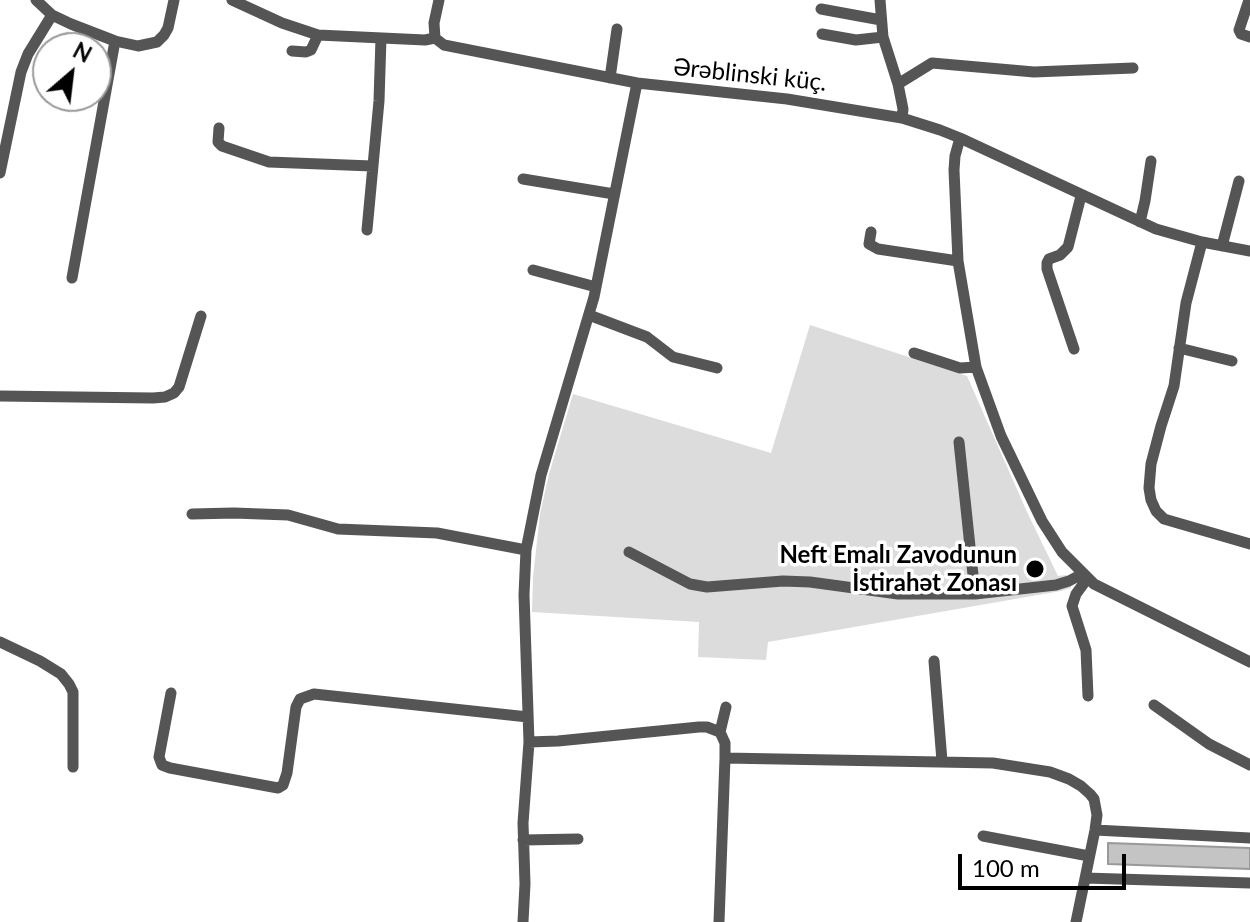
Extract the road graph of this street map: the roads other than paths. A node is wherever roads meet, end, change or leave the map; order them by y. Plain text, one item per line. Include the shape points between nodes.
1 (36, 0) edge
2 (174, 0) edge
3 (232, 0) edge
4 (439, 0) edge
5 (880, 0) edge
6 (1249, 0) edge
7 (821, 9) dead end
8 (52, 15) junction
9 (881, 20) junction
10 (617, 29) dead end
11 (822, 34) dead end
12 (318, 35) junction
13 (883, 37) junction
14 (1250, 37) edge
15 (381, 38) junction
16 (435, 38) junction
17 (115, 41) junction
18 (292, 51) dead end
19 (1133, 68) dead end
20 (610, 78) junction
21 (637, 83) junction
22 (898, 84) junction
23 (902, 118) junction
24 (219, 128) dead end
25 (960, 138) junction
26 (1151, 161) dead end
27 (372, 166) junction
28 (0, 173) edge
29 (523, 179) dead end
30 (1239, 181) dead end
31 (614, 194) junction
32 (1081, 196) junction
33 (1140, 222) junction
34 (367, 230) dead end
35 (871, 232) dead end
36 (1202, 242) junction
37 (1222, 246) junction
38 (1250, 251) edge
39 (958, 261) junction
40 (533, 270) dead end
41 (72, 278) dead end
42 (596, 287) junction
43 (589, 315) junction
44 (201, 316) dead end
45 (1179, 348) junction
46 (1074, 349) dead end
47 (914, 353) dead end
48 (1232, 361) dead end
49 (976, 367) junction
50 (717, 368) dead end
51 (0, 396) edge
52 (959, 442) dead end
53 (192, 514) dead end
54 (1250, 544) edge
55 (526, 550) junction
56 (629, 552) dead end
57 (1084, 576) junction
58 (975, 594) junction
59 (0, 642) edge
60 (934, 661) dead end
61 (1250, 662) edge
62 (171, 693) dead end
63 (1088, 696) dead end
64 (1154, 705) dead end
65 (726, 707) dead end
66 (528, 717) junction
67 (720, 732) junction
68 (529, 742) junction
69 (725, 758) junction
70 (942, 761) junction
71 (1250, 765) edge
72 (73, 767) dead end
73 (1095, 830) junction
74 (983, 836) dead end
75 (1250, 838) edge
76 (578, 839) dead end
77 (523, 840) junction
78 (1089, 856) junction
79 (1085, 878) junction
80 (1250, 883) edge
81 (523, 922) edge
82 (719, 922) edge
83 (1076, 922) edge

1 - 8 street
2 - 17 street via 168,28 157,42 138,46
3 - 12 street, Ərəblinski küç.
4 - 16 street
5 - 9 street
6 - 14 street via 1239,30
7 - 9 street
8 - 17 street
8 - 28 street via 21,72
9 - 13 street
10 - 20 street
11 - 13 street via 856,40
12 - 15 street, Ərəblinski küç.
12 - 18 street via 311,50
13 - 22 street
15 - 16 street, Ərəblinski küç.
15 - 27 street
16 - 20 street, Ərəblinski küç. via 444,45
17 - 41 street
19 - 22 street via 1034,72 932,63
20 - 21 street, Ərəblinski küç.
21 - 23 street, Ərəblinski küç. via 801,100
21 - 31 street
22 - 23 street
23 - 25 street, Ərəblinski küç.
24 - 27 street via 222,146 269,162
25 - 32 street, Ərəblinski küç.
25 - 39 street via 954,182
26 - 33 street
27 - 34 street
29 - 31 street
30 - 37 street
31 - 42 street
32 - 33 street, Ərəblinski küç.
32 - 46 street via 1068,247 1047,263
33 - 36 street, Ərəblinski küç.
35 - 39 street via 869,244 878,249
36 - 37 street, Ərəblinski küç.
36 - 45 street
37 - 38 street, Ərəblinski küç.
39 - 49 street
40 - 42 street
42 - 43 street
43 - 50 street via 647,337 673,357
43 - 55 street via 541,475
44 - 51 street via 179,387 165,397
45 - 48 street
45 - 54 street via 1174,386 1151,464 1151,500 1164,519
47 - 49 street via 960,368
49 - 57 street via 1001,436 1042,521
52 - 58 street
53 - 55 street via 288,515 349,530 437,533
55 - 66 street
56 - 58 street via 690,584 707,587 783,581 898,594
57 - 58 street via 1056,585
57 - 61 street
57 - 63 street via 1072,606 1086,650
59 - 72 street via 40,661 69,684
60 - 70 street
62 - 66 street via 162,765 278,788 287,773 296,707 300,699 314,694
64 - 71 street
65 - 67 street
66 - 68 street
67 - 68 street via 699,727
67 - 69 street
68 - 77 street
69 - 70 street
69 - 82 street
70 - 73 street via 1009,765 1069,779 1094,799
73 - 75 street
73 - 78 street
74 - 78 street
76 - 77 street
77 - 81 street
78 - 79 street
79 - 80 street
79 - 83 street

